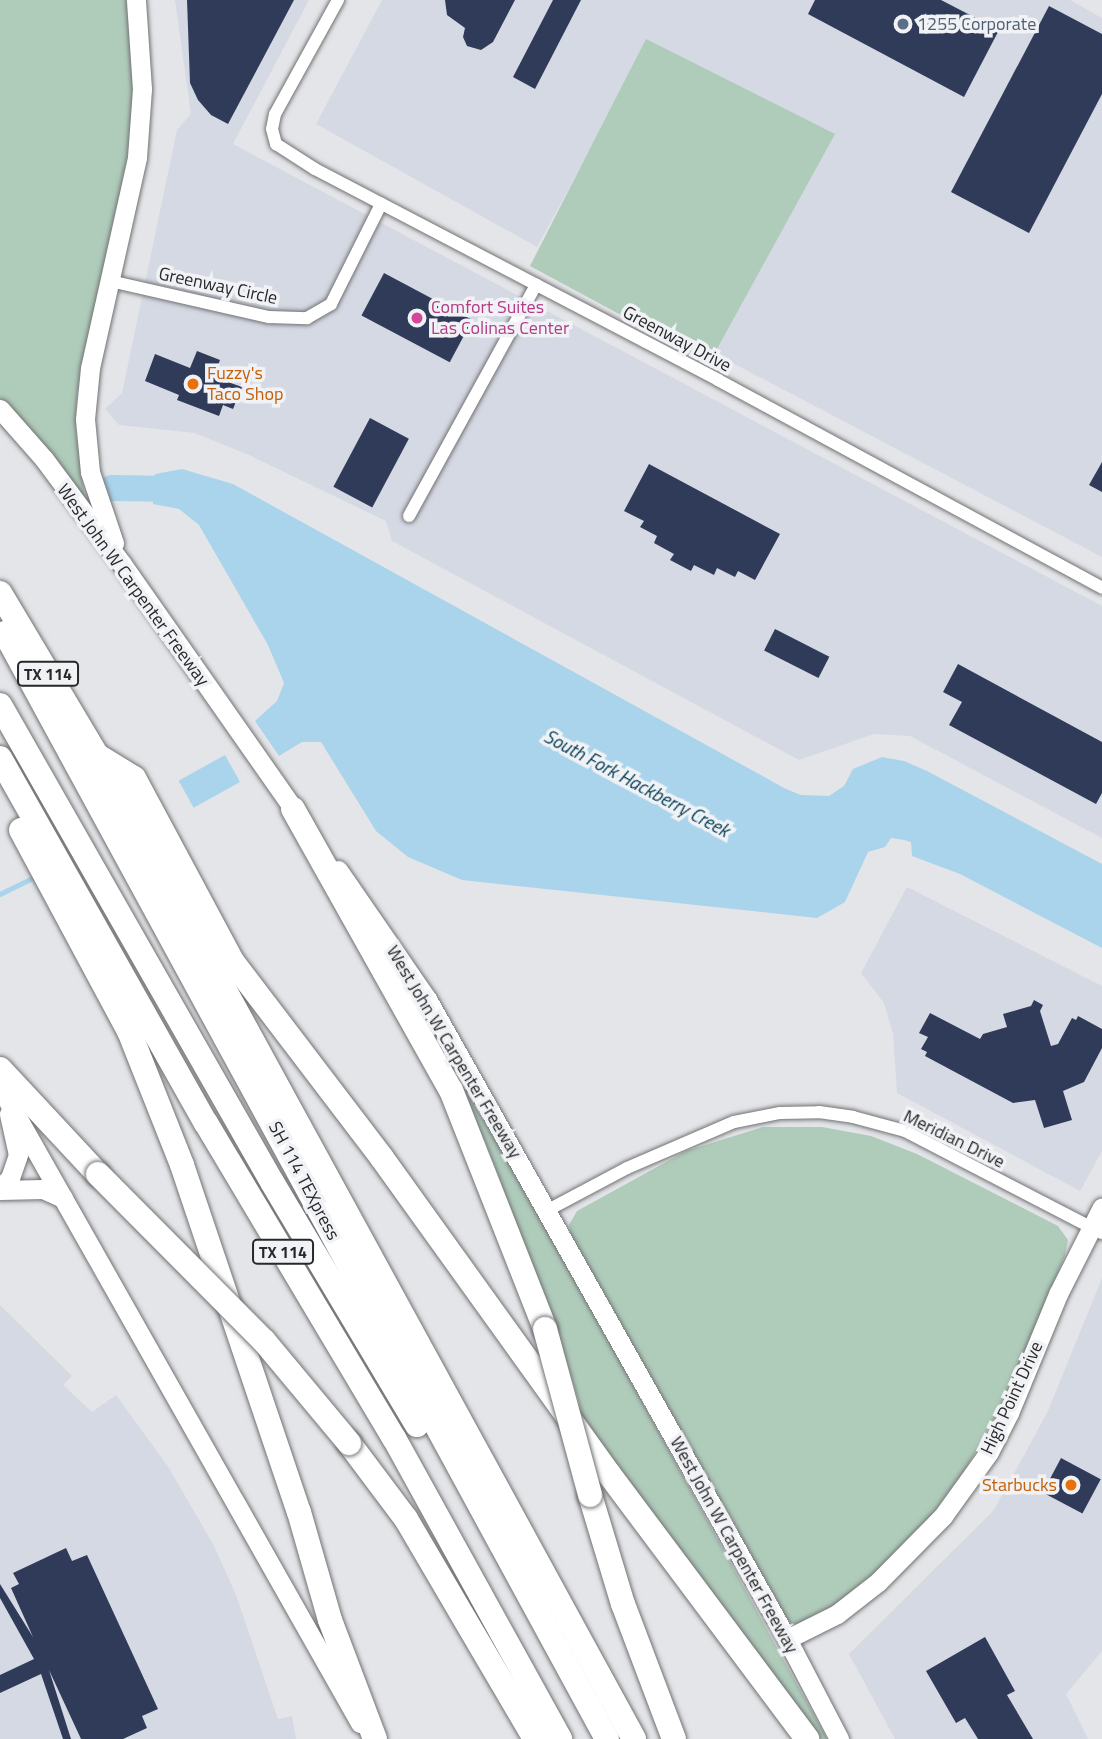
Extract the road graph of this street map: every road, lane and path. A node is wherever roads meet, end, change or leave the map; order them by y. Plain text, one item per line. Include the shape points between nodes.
1 (135, 0) edge
2 (338, 0) edge
3 (381, 204) junction
4 (110, 281) junction
5 (536, 285) junction
6 (0, 409) edge
7 (409, 516) dead end
8 (122, 564) junction
9 (1102, 588) edge
10 (0, 593) edge
11 (0, 624) edge
12 (0, 705) edge
13 (97, 756) junction
14 (2, 762) edge
15 (293, 809) junction
16 (1, 1082) edge
17 (0, 1189) edge
18 (64, 1198) junction
19 (1102, 1206) edge
20 (548, 1210) junction
21 (1096, 1231) edge
22 (787, 1639) junction
23 (372, 1739) edge
24 (535, 1739) edge
25 (560, 1739) edge
26 (587, 1739) edge
27 (607, 1739) edge
28 (634, 1739) edge
29 (674, 1739) edge
30 (807, 1739) edge
31 (839, 1739) edge

1 - 4 main road via 141,48 137,157
2 - 3 street, Greenway Drive via 283,101 272,129 275,144
3 - 4 street, Greenway Circle via 331,303 307,318 269,317
3 - 5 street, Greenway Drive
4 - 8 main road via 90,368 86,452 97,501
5 - 7 street
5 - 9 street, Greenway Drive
6 - 8 main road, West John W Carpenter Freeway via 44,459
8 - 15 main road, West John W Carpenter Freeway
10 - 13 highway, TX 114
11 - 27 highway, SH 114 TEXpress
12 - 26 highway, SH 114 TEXpress via 272,1182 416,1421
13 - 28 highway, TX 114
13 - 30 highway via 134,778 232,961 382,1158
14 - 23 highway via 12,813 129,1031 182,1165
14 - 25 highway, TX 114 via 206,1123 394,1438
15 - 20 main road, West John W Carpenter Freeway via 427,999
15 - 29 highway, bridge via 451,1090 545,1329 632,1629
16 - 17 main road via 18,1156 10,1178
16 - 18 main road
16 - 24 highway, bridge via 264,1341 349,1443 406,1519
17 - 18 main road via 43,1189
18 - 23 main road
19 - 21 main road, High Point Drive
20 - 21 street, Meridian Drive via 734,1122 819,1112 905,1131
20 - 22 main road, West John W Carpenter Freeway
21 - 22 main road, High Point Drive via 989,1452 943,1516 878,1582 837,1614
22 - 31 main road, West John W Carpenter Freeway

